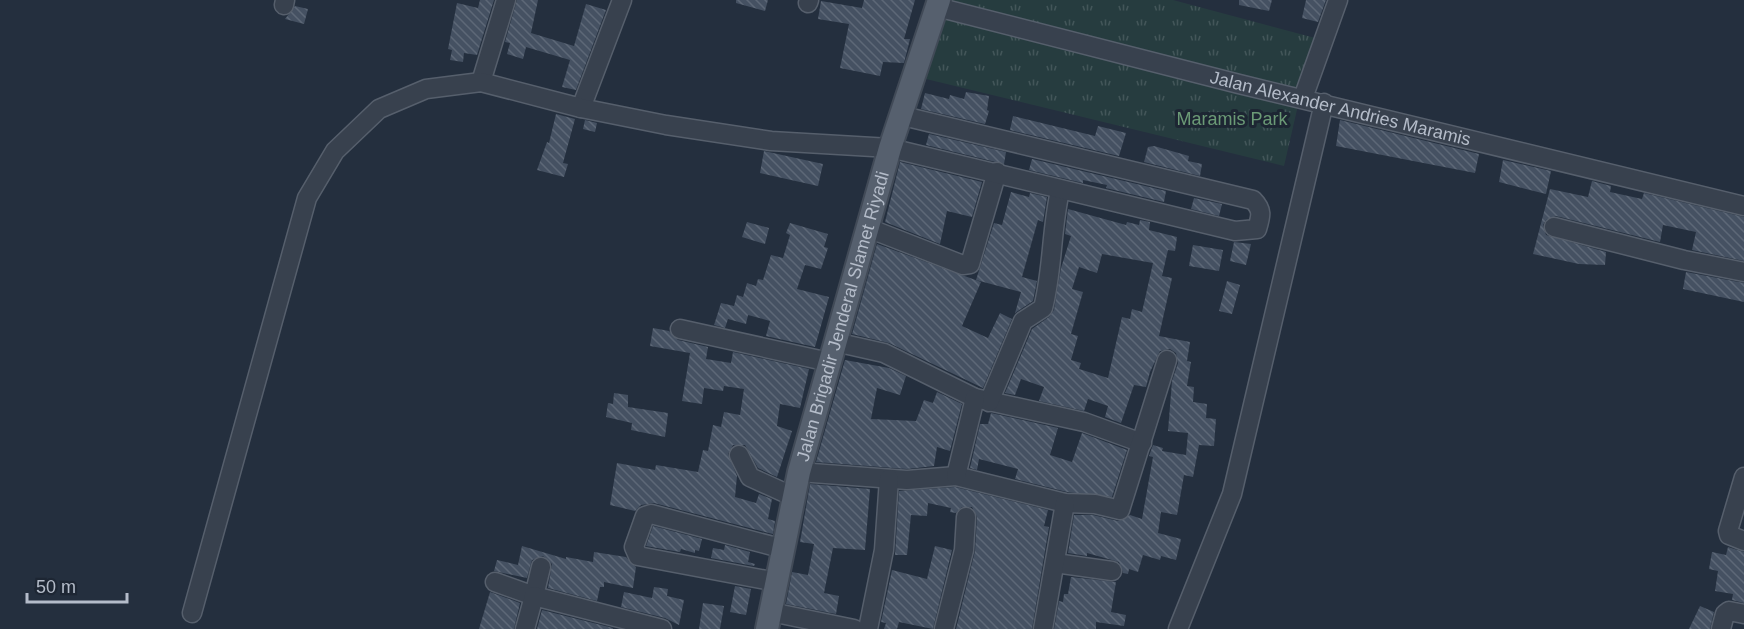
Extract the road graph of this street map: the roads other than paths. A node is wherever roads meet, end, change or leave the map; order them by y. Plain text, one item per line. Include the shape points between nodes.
1 (506, 0) edge
2 (622, 0) edge
3 (1338, 0) edge
4 (938, 4) edge
5 (481, 82) junction
6 (1304, 98) junction
7 (1324, 103) junction
8 (581, 108) junction
9 (903, 116) junction
10 (891, 148) junction
11 (997, 172) junction
12 (1060, 191) junction
13 (1744, 206) edge
14 (1554, 227) dead end
15 (868, 228) junction
16 (1744, 272) edge
17 (680, 329) dead end
18 (832, 352) junction
19 (1167, 360) dead end
20 (982, 400) junction
21 (1142, 443) junction
22 (739, 455) dead end
23 (799, 472) junction
24 (956, 477) junction
25 (1744, 477) edge
26 (889, 479) junction
27 (794, 497) junction
28 (1065, 502) junction
29 (966, 517) dead end
30 (1744, 540) edge
31 (784, 549) junction
32 (1055, 564) junction
33 (541, 567) dead end
34 (1112, 571) dead end
35 (495, 582) dead end
36 (777, 582) junction
37 (534, 596) junction
38 (192, 613) dead end
39 (1744, 614) edge
40 (769, 620) edge
41 (525, 629) edge
42 (662, 629) edge
43 (854, 629) edge
44 (868, 629) edge
45 (944, 629) edge
46 (1043, 629) edge
47 (1178, 629) edge
48 (1721, 629) edge

1 - 5 street
2 - 8 street
3 - 6 street
4 - 6 street, Jalan Alexander Andries Maramis
4 - 9 main road, Jalan Brigadir Jenderal Slamet Riyadi
5 - 8 street
5 - 38 street via 426,89 378,109 335,151 307,198
6 - 7 street, Jalan Alexander Andries Maramis
7 - 13 street, Jalan Alexander Andries Maramis
7 - 47 street via 1232,494
8 - 10 street via 771,141
9 - 10 main road, Jalan Brigadir Jenderal Slamet Riyadi
9 - 12 street via 1253,200 1261,215 1257,229 1234,231
10 - 11 street
10 - 15 main road, Jalan Brigadir Jenderal Slamet Riyadi
11 - 12 street
11 - 15 street via 970,264 963,265
12 - 20 street via 1043,308 1023,321
14 - 16 street
15 - 18 main road, Jalan Brigadir Jenderal Slamet Riyadi
17 - 18 street
18 - 20 street via 884,353
18 - 23 main road, Jalan Brigadir Jenderal Slamet Riyadi
19 - 21 street
20 - 21 street via 1084,422
20 - 24 street
21 - 28 street via 1120,510
22 - 27 street via 750,477
23 - 26 street
23 - 27 main road, Jalan Brigadir Jenderal Slamet Riyadi
24 - 26 street
24 - 28 street
25 - 30 street via 1728,531
26 - 44 street via 884,550
27 - 31 main road, Jalan Brigadir Jenderal Slamet Riyadi
28 - 32 street
29 - 45 street via 964,550
31 - 36 main road, Jalan Brigadir Jenderal Slamet Riyadi
31 - 36 street via 651,514 645,516 634,547 638,556
32 - 34 street
32 - 46 street
33 - 37 street
35 - 37 street
36 - 40 main road, Jalan Brigadir Jenderal Slamet Riyadi
37 - 41 street
37 - 42 street
39 - 48 street via 1729,611
40 - 43 street

